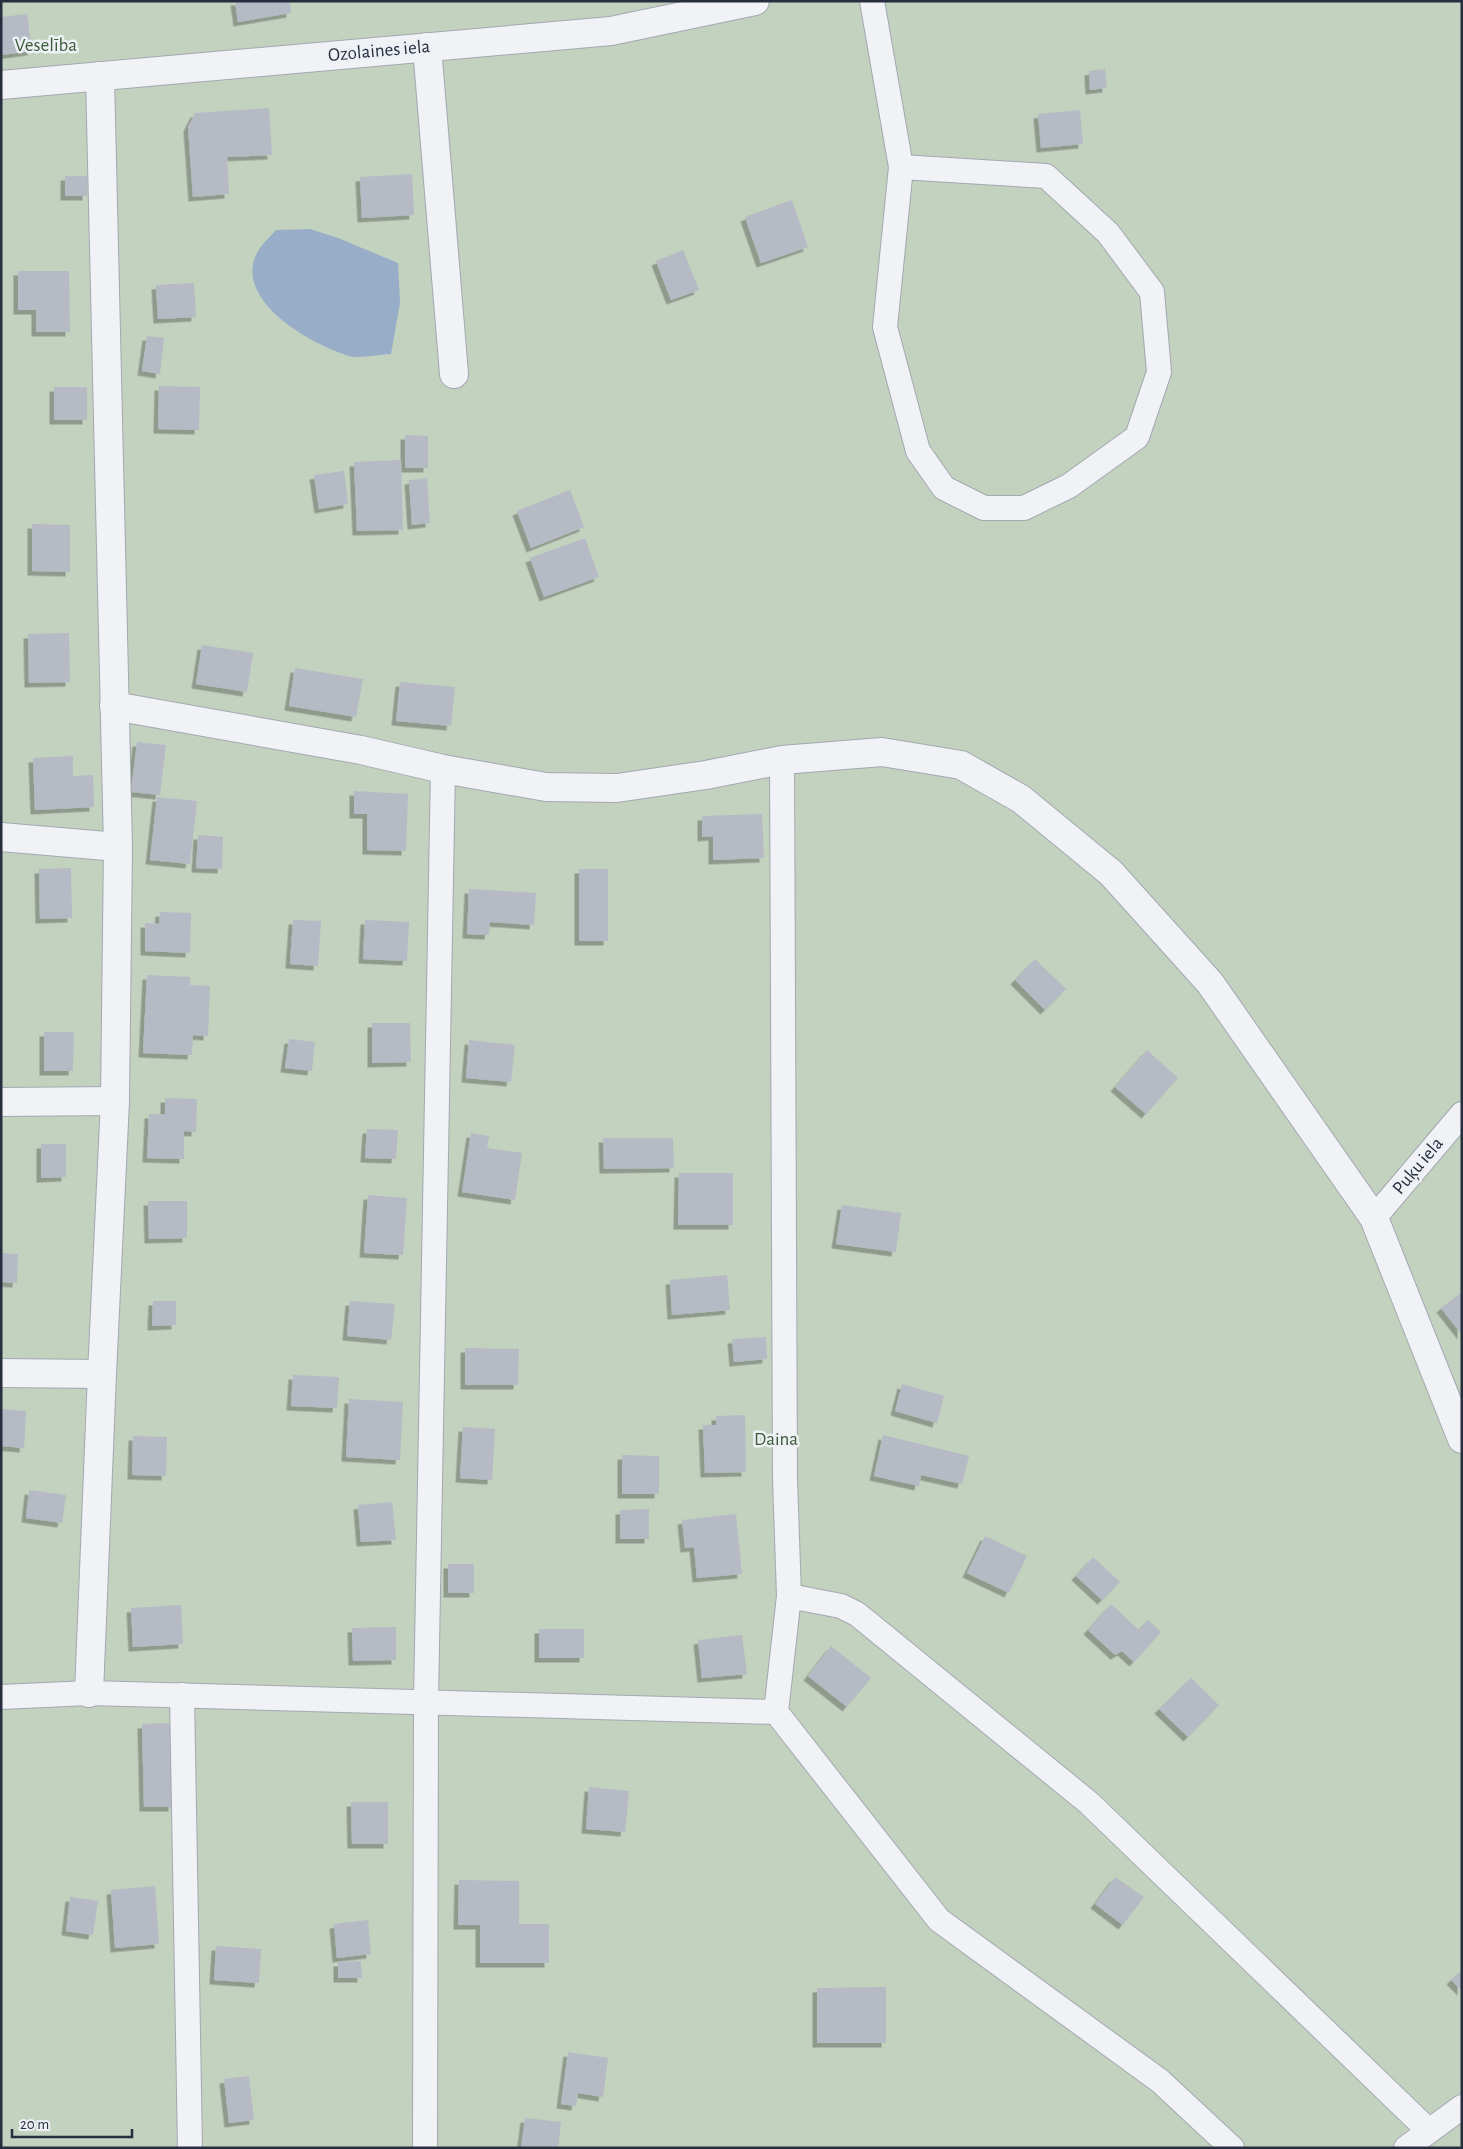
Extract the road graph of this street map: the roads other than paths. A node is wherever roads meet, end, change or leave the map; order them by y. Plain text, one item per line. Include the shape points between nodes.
1 (755, 1) edge
2 (872, 1) edge
3 (712, 5) edge
4 (427, 47) junction
5 (100, 76) junction
6 (1, 85) edge
7 (901, 167) junction
8 (454, 374) dead end
9 (114, 706) junction
10 (782, 760) junction
11 (443, 769) junction
12 (1, 837) edge
13 (118, 847) junction
14 (115, 1101) junction
15 (1, 1102) edge
16 (1462, 1114) edge
17 (1374, 1218) junction
18 (1, 1374) edge
19 (102, 1374) junction
20 (1462, 1439) edge
21 (789, 1596) junction
22 (89, 1693) junction
23 (182, 1695) junction
24 (1, 1697) edge
25 (426, 1701) junction
26 (776, 1712) junction
27 (1462, 2107) edge
28 (1429, 2131) junction
29 (190, 2148) edge
30 (425, 2148) edge
31 (1232, 2148) edge
32 (1406, 2148) edge

1 - 3 street, Ozolaines iela
2 - 7 lane
3 - 4 street, Ozolaines iela via 611,31
4 - 5 street, Ozolaines iela
4 - 8 street
5 - 6 street, Ozolaines iela
5 - 9 street
7 - 7 lane via 885,327 918,451 944,488 984,508 1024,508 1069,486 1137,437 1159,372 1152,292 1108,233 1046,176
9 - 11 street via 361,750
9 - 13 street
10 - 11 street via 617,788 546,787
10 - 17 street via 882,752 961,765 1021,799 1111,872 1210,983
10 - 21 lane via 785,1479
11 - 25 lane
12 - 13 street
13 - 14 street
14 - 15 street
14 - 19 street
16 - 17 lane, Puķu iela
17 - 20 street
18 - 19 street
19 - 22 street
21 - 26 lane
21 - 28 lane via 841,1606 857,1614 1089,1803
22 - 23 lane
22 - 24 lane
23 - 25 lane
23 - 29 lane
25 - 26 lane
25 - 30 lane
26 - 31 lane via 939,1920 1160,2081
27 - 28 lane
28 - 32 lane

